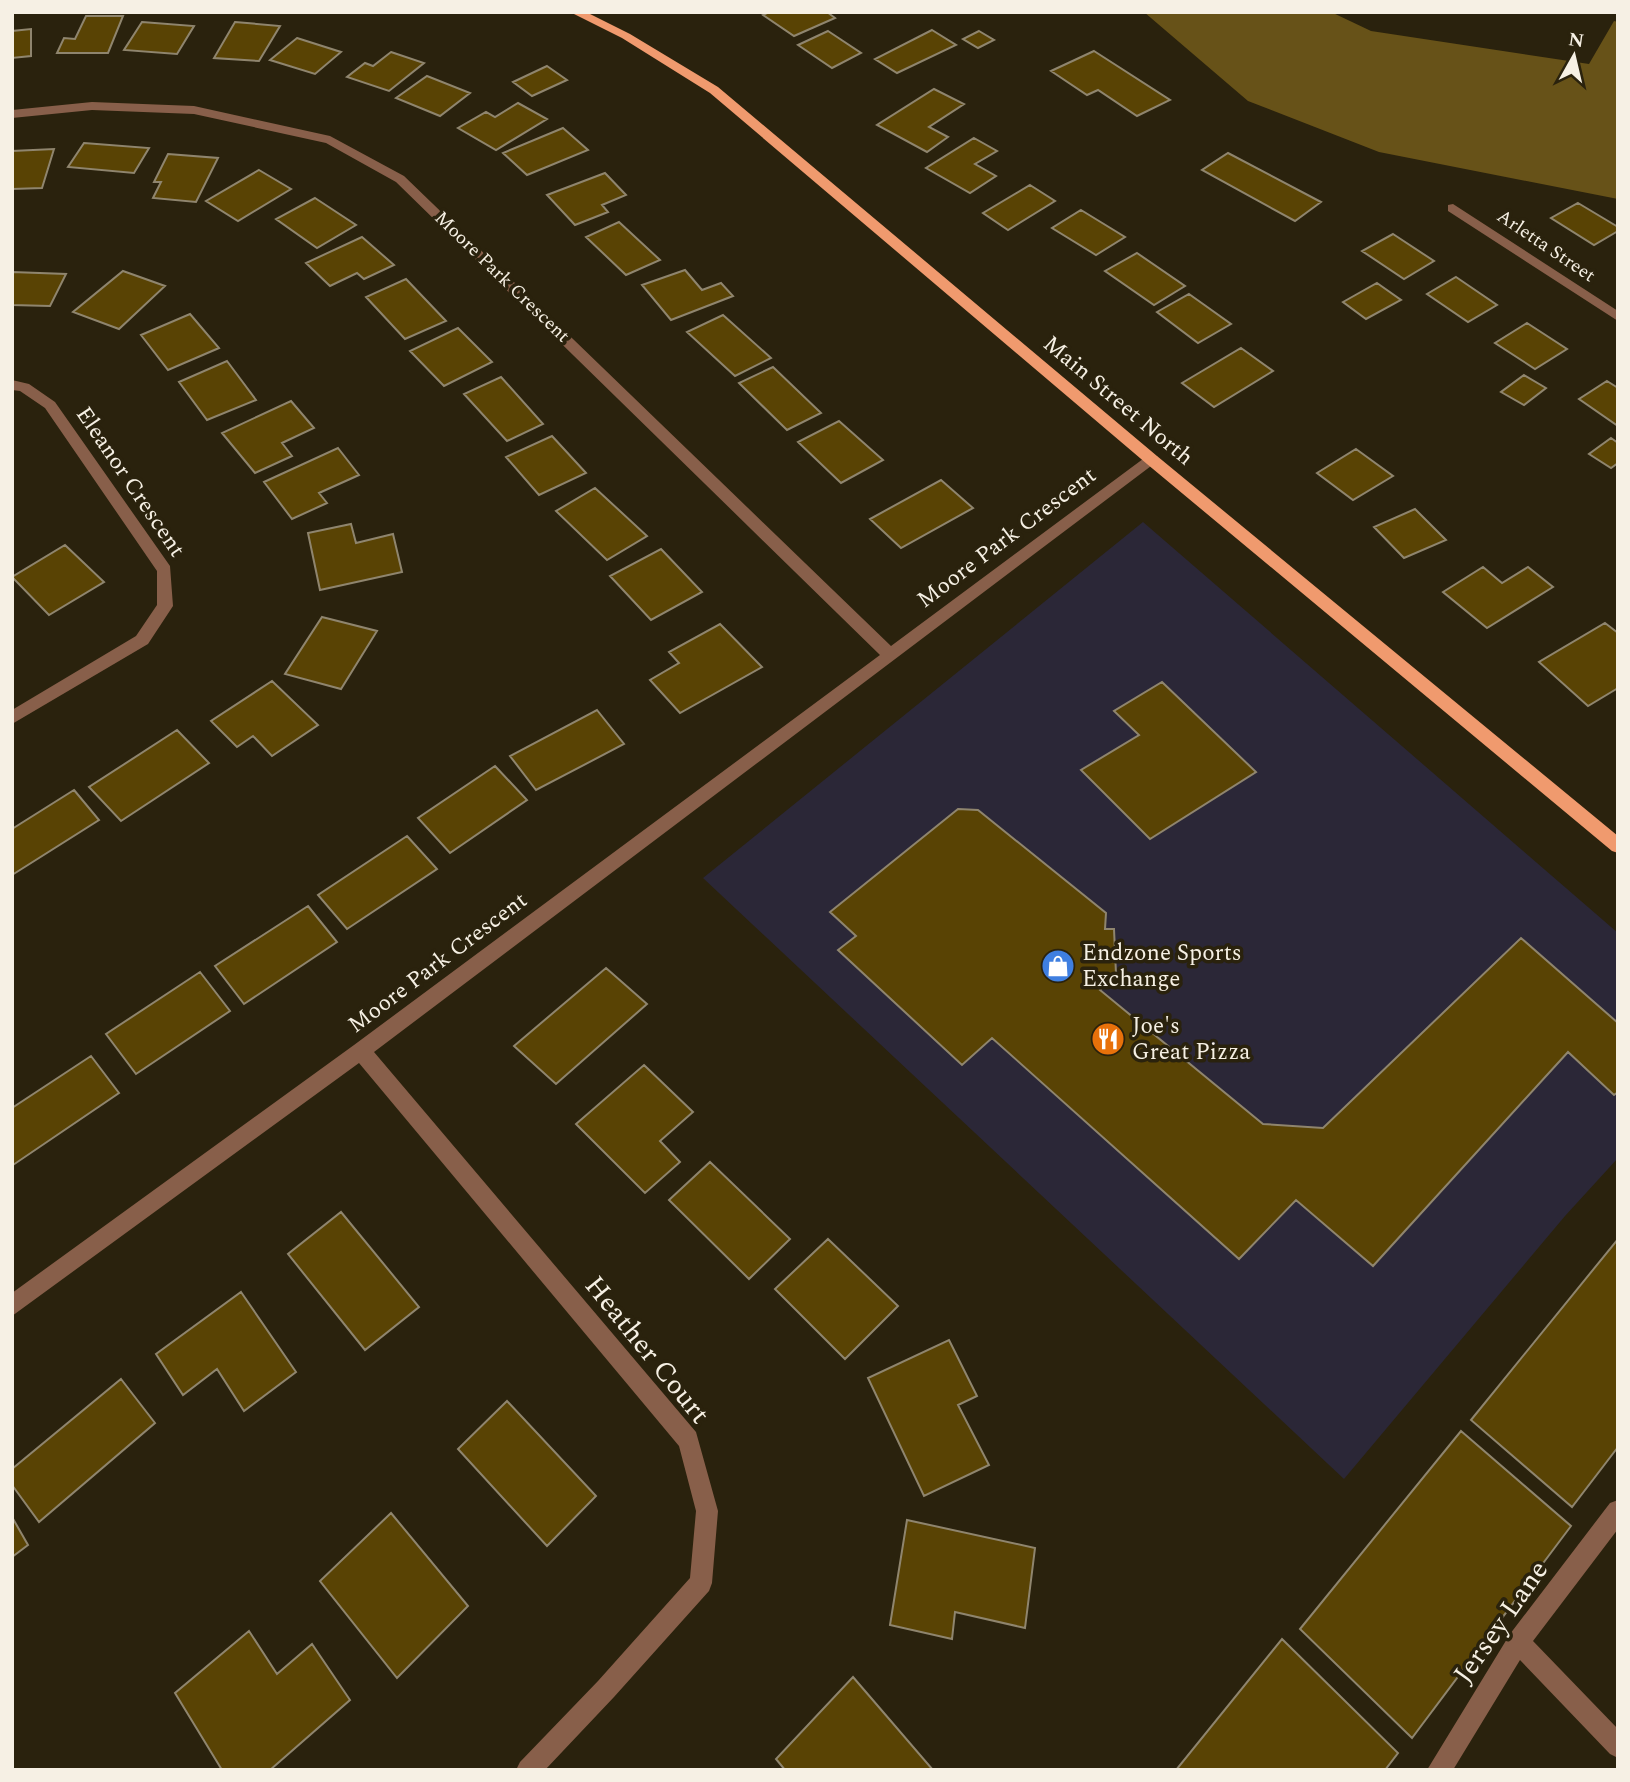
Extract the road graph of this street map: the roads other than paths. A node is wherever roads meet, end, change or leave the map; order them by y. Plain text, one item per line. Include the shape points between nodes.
1 (576, 12) edge
2 (12, 114) edge
3 (1453, 208) dead end
4 (1618, 317) edge
5 (12, 384) edge
6 (1152, 460) junction
7 (891, 656) junction
8 (12, 718) edge
9 (1618, 846) edge
10 (361, 1051) junction
11 (12, 1306) edge
12 (1618, 1511) edge
13 (1518, 1642) junction
14 (1618, 1746) edge
15 (528, 1770) edge
16 (1439, 1770) edge

1 - 6 main road, Main Street North via 626,36 714,90
2 - 7 street, Moore Park Crescent via 92,106 194,110 330,140 400,179
3 - 4 street, Arletta Street
5 - 8 street, Eleanor Crescent via 50,405 166,570 165,606 142,640
6 - 7 street, Moore Park Crescent
6 - 9 main road, Main Street North
7 - 10 street, Moore Park Crescent
10 - 11 street, Moore Park Crescent
10 - 15 street, Heather Court via 688,1440 707,1511 701,1583
12 - 13 street, Jersey Lane
13 - 14 street
13 - 16 street, Jersey Lane

